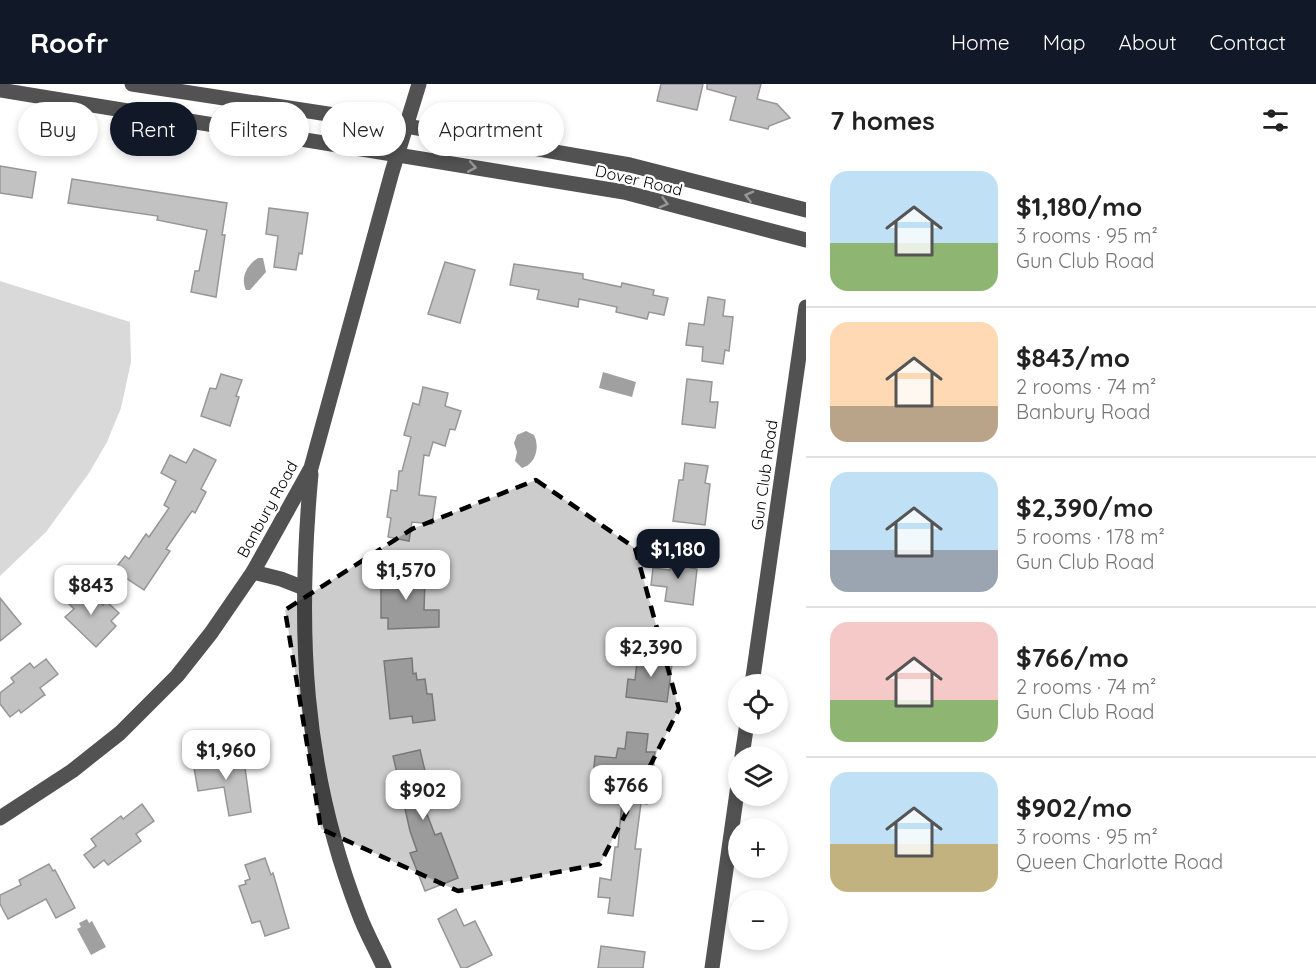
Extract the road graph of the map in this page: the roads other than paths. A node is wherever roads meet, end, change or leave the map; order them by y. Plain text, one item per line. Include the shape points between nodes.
1 (132, 84) edge
2 (419, 84) edge
3 (0, 90) edge
4 (321, 113) edge
5 (406, 126) joint
6 (321, 142) edge
7 (406, 155) edge
8 (397, 156) edge
9 (806, 210) edge
10 (806, 240) edge
11 (806, 307) edge
12 (311, 468) junction
13 (253, 572) junction
14 (303, 588) junction
15 (753, 674) edge
16 (735, 806) edge
17 (0, 818) edge
18 (384, 968) edge
19 (712, 968) edge

1 - 4 street, Dover Road
2 - 5 street, Banbury Road
3 - 6 street, Dover Road
9 -> 5 street, Dover Road via 630,165
7 -> 10 street, Dover Road via 624,192
8 - 12 street, Banbury Road
11 - 15 street, Gun Club Road
12 - 13 street, Banbury Road
12 - 14 street
13 - 14 street
13 - 17 street, Banbury Road via 177,676 120,733 72,771
14 - 18 street via 309,716 322,791 359,915
16 - 19 street

